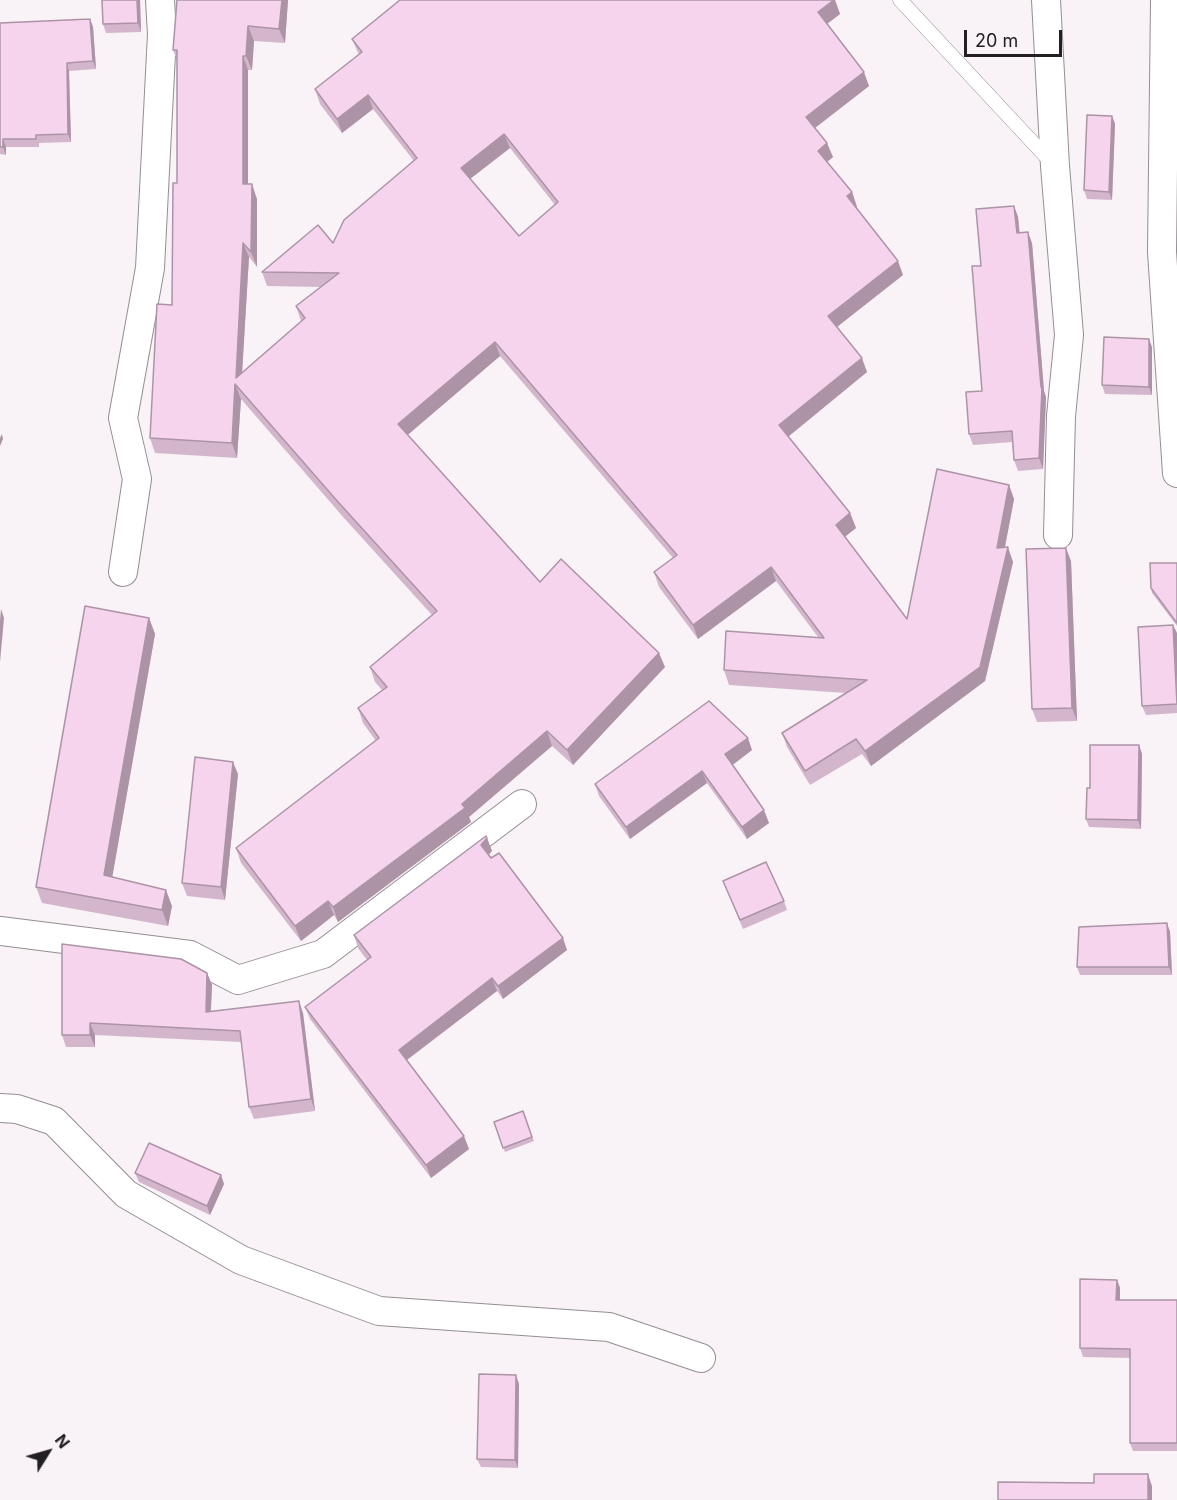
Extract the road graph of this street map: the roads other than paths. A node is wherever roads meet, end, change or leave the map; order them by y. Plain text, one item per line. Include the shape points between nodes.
1 (160, 0) edge
2 (900, 0) edge
3 (1046, 0) edge
4 (1165, 0) edge
5 (1055, 166) junction
6 (1177, 473) edge
7 (1058, 535) dead end
8 (123, 572) dead end
9 (522, 804) dead end
10 (0, 931) edge
11 (0, 1108) edge
12 (701, 1358) dead end

1 - 8 street via 162,34 150,268 123,418 137,479
2 - 5 lane
3 - 5 street
4 - 6 street via 1162,252
5 - 7 street via 1069,335 1061,416
9 - 10 street via 323,954 238,980 190,955
11 - 12 street via 17,1109 54,1122 126,1194 241,1260 379,1311 609,1327

